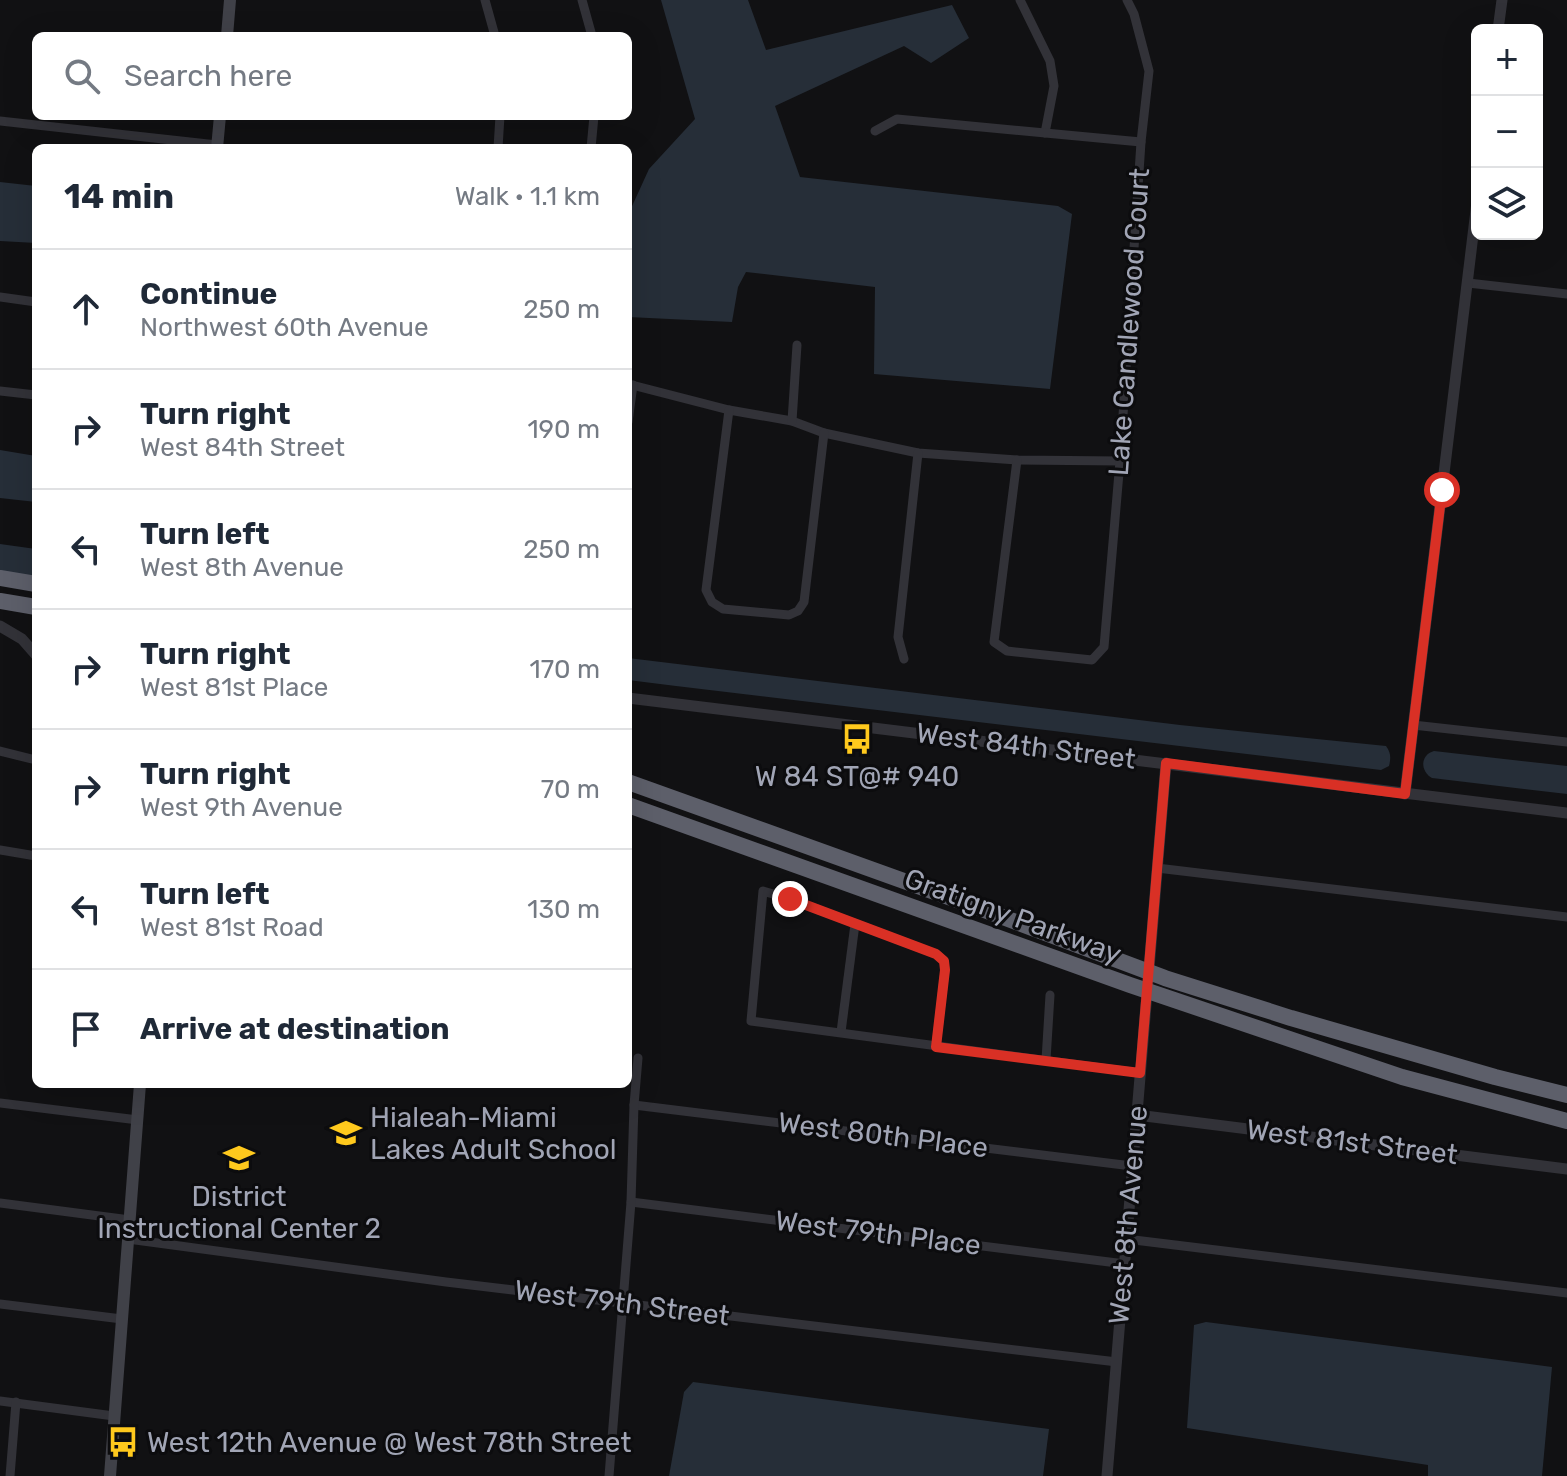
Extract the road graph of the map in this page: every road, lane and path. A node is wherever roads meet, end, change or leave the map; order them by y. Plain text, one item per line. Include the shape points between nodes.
1 (230, 0) edge
2 (485, 0) edge
3 (582, 0) edge
4 (1020, 0) edge
5 (1127, 0) edge
6 (1502, 0) edge
7 (1499, 24) edge
8 (227, 32) edge
9 (494, 32) edge
10 (591, 32) edge
11 (220, 120) edge
12 (500, 120) edge
13 (594, 120) edge
14 (0, 121) edge
15 (875, 131) dead end
16 (1045, 133) junction
17 (1141, 142) junction
18 (200, 144) edge
19 (217, 144) edge
20 (498, 144) edge
21 (591, 144) edge
22 (1473, 240) edge
23 (1468, 283) junction
24 (1567, 294) edge
25 (0, 297) edge
26 (32, 301) edge
27 (797, 345) dead end
28 (632, 385) edge
29 (0, 391) edge
30 (32, 395) edge
31 (729, 410) junction
32 (792, 421) junction
33 (824, 433) junction
34 (918, 453) junction
35 (1017, 460) junction
36 (1120, 461) junction
37 (0, 578) edge
38 (32, 583) edge
39 (0, 601) edge
40 (32, 606) edge
41 (0, 626) edge
42 (32, 650) edge
43 (904, 659) dead end
44 (632, 698) edge
45 (1413, 725) junction
46 (1567, 742) edge
47 (0, 751) edge
48 (32, 759) edge
49 (1166, 763) junction
50 (632, 783) edge
51 (1405, 794) junction
52 (632, 806) edge
53 (1567, 813) edge
54 (0, 850) edge
55 (32, 855) edge
56 (1157, 868) junction
57 (1567, 917) edge
58 (855, 924) junction
59 (1050, 995) dead end
60 (841, 1032) junction
61 (936, 1047) junction
62 (638, 1058) dead end
63 (1046, 1060) junction
64 (1140, 1073) junction
65 (1495, 1077) junction
66 (1567, 1087) edge
67 (140, 1088) edge
68 (1567, 1095) edge
69 (0, 1103) edge
70 (634, 1105) junction
71 (1137, 1115) junction
72 (138, 1120) junction
73 (1566, 1121) edge
74 (1132, 1166) junction
75 (1567, 1169) edge
76 (631, 1202) junction
77 (0, 1203) edge
78 (130, 1220) junction
79 (128, 1239) junction
80 (1126, 1239) junction
81 (1125, 1264) junction
82 (1567, 1293) edge
83 (624, 1303) junction
84 (0, 1304) edge
85 (122, 1319) junction
86 (1117, 1362) junction
87 (0, 1401) edge
88 (16, 1402) junction
89 (114, 1416) junction
90 (10, 1476) edge
91 (110, 1476) edge
92 (609, 1476) edge
93 (1107, 1476) edge

1 - 8 main road
2 - 9 street
3 - 10 street
4 - 16 street via 1050,61 1054,86
5 - 17 street, Lake Candlewood Court via 1149,71
6 - 7 street
11 - 19 main road
12 - 20 street
13 - 21 street
14 - 18 street
15 - 16 street via 897,119
16 - 17 street
17 - 36 street, Lake Candlewood Court
22 - 23 street
23 - 24 street
23 - 45 street
25 - 26 street
27 - 32 street
28 - 31 street
29 - 30 street
31 - 32 street
31 - 33 street via 706,590 723,609 789,615 804,602
32 - 33 street
33 - 34 street
34 - 35 street
34 - 43 street via 898,637
35 - 36 street
35 - 36 street, Lake Candlewood Court via 994,642 1007,651 1092,660 1104,647
37 - 38 highway
39 - 40 highway
41 - 42 street
44 - 49 street, West 84th Street
45 - 46 street
45 - 51 street
47 - 48 street
49 - 51 street, West 84th Street
49 - 56 street, West 8th Avenue
50 - 65 highway, Gratigny Parkway via 1165,978
51 - 53 street, West 84th Street
52 - 73 highway, Gratigny Parkway via 1163,997 1402,1077
54 - 55 street
56 - 57 street
56 - 64 street, West 8th Avenue
58 - 60 street
58 - 60 street via 763,891 751,1021
58 - 61 street via 944,961
59 - 63 street
60 - 61 street
61 - 63 street
62 - 70 street
63 - 64 street
64 - 71 street, West 8th Avenue
65 - 66 highway
65 - 68 highway, Gratigny Parkway
67 - 72 main road
69 - 72 street
70 - 74 street, West 80th Place
70 - 76 street
71 - 74 street, West 8th Avenue
71 - 75 street, West 81st Street
72 - 78 main road
74 - 80 street, West 8th Avenue
76 - 81 street, West 79th Place
76 - 83 street
77 - 78 street
78 - 79 main road
79 - 83 street, West 79th Street
79 - 85 main road
80 - 81 street, West 8th Avenue
80 - 82 street
81 - 86 street, West 8th Avenue
83 - 86 street, West 79th Street
83 - 92 street
84 - 85 street
85 - 89 main road
86 - 93 street, West 8th Avenue
87 - 88 street
88 - 89 street
88 - 90 street
89 - 91 main road

